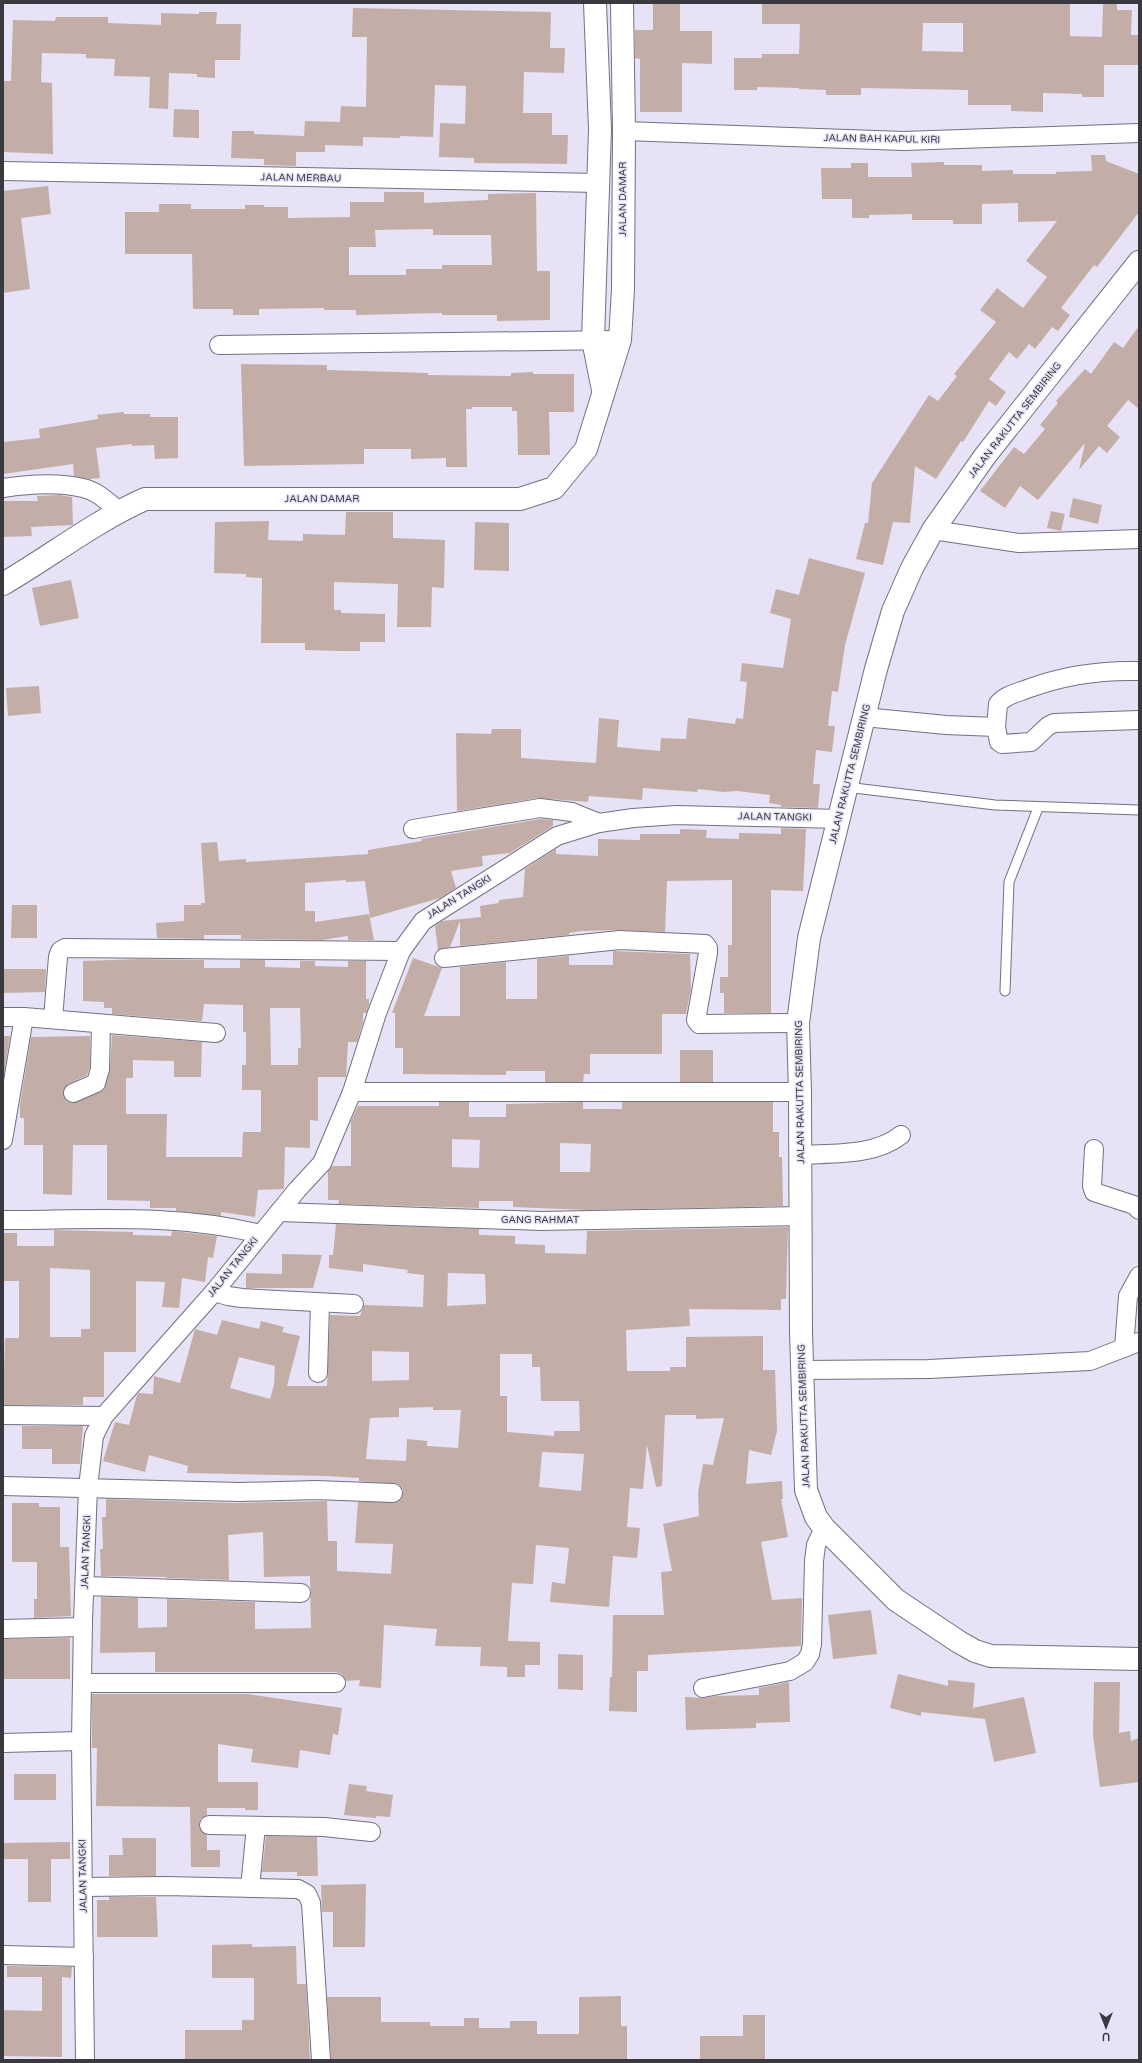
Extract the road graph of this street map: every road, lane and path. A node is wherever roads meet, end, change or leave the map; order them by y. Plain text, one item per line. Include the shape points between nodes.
1 (594, 3) edge
2 (622, 3) edge
3 (624, 131) junction
4 (1139, 133) edge
5 (3, 171) edge
6 (599, 184) junction
7 (1139, 262) edge
8 (593, 340) junction
9 (620, 340) junction
10 (219, 345) dead end
11 (604, 393) junction
12 (3, 488) edge
13 (119, 510) junction
14 (933, 530) junction
15 (1139, 539) edge
16 (3, 584) edge
17 (1139, 671) edge
18 (864, 717) junction
19 (1139, 720) edge
20 (996, 727) junction
21 (846, 787) junction
22 (1038, 808) junction
23 (1139, 810) edge
24 (839, 819) junction
25 (599, 823) junction
26 (413, 829) dead end
27 (401, 952) junction
28 (444, 958) dead end
29 (1005, 991) dead end
30 (3, 1017) edge
31 (24, 1017) junction
32 (53, 1019) junction
33 (798, 1023) junction
34 (101, 1024) junction
35 (216, 1033) dead end
36 (352, 1092) junction
37 (800, 1092) junction
38 (73, 1093) dead end
39 (901, 1135) dead end
40 (3, 1140) edge
41 (1094, 1149) dead end
42 (801, 1155) junction
43 (1139, 1210) edge
44 (279, 1212) junction
45 (801, 1216) junction
46 (3, 1220) edge
47 (260, 1234) junction
48 (1139, 1276) edge
49 (214, 1292) junction
50 (320, 1303) junction
51 (354, 1304) dead end
52 (1132, 1345) edge
53 (803, 1370) junction
54 (318, 1373) dead end
55 (3, 1415) edge
56 (104, 1416) junction
57 (3, 1486) edge
58 (88, 1487) junction
59 (393, 1493) dead end
60 (824, 1528) junction
61 (85, 1586) junction
62 (301, 1593) dead end
63 (84, 1621) junction
64 (3, 1628) edge
65 (1139, 1659) edge
66 (82, 1684) junction
67 (336, 1684) dead end
68 (703, 1688) dead end
69 (81, 1741) junction
70 (3, 1743) edge
71 (209, 1825) dead end
72 (256, 1826) junction
73 (371, 1832) dead end
74 (84, 1887) junction
75 (250, 1888) junction
76 (3, 1954) edge
77 (84, 1957) junction
78 (85, 2060) edge
79 (321, 2060) edge

1 - 6 main road, JALAN DAMAR via 600,129
2 - 3 main road, JALAN DAMAR
3 - 4 street, JALAN BAH KAPUL KIRI via 904,141
3 - 9 main road, JALAN DAMAR via 623,289
5 - 6 street, JALAN MERBAU
6 - 8 main road, JALAN DAMAR
7 - 14 main road, JALAN RAKUTTA SEMBIRING via 985,456
8 - 9 street
8 - 10 street
8 - 11 main road, JALAN DAMAR
9 - 11 main road, JALAN DAMAR
11 - 13 main road, JALAN DAMAR via 586,449 554,488 520,499 144,499
12 - 13 street via 33,484 83,488 99,494
13 - 16 main road, JALAN DAMAR
14 - 15 street via 1019,544
14 - 18 main road, JALAN RAKUTTA SEMBIRING via 912,568 893,611
17 - 20 street via 1087,673 1055,679 1008,696 998,704
18 - 20 street
18 - 21 main road, JALAN RAKUTTA SEMBIRING
19 - 20 street via 1054,722 1033,742 1028,743 1000,744
21 - 22 lane
21 - 24 main road, JALAN RAKUTTA SEMBIRING
22 - 23 lane
22 - 29 lane via 1009,882
24 - 25 street, JALAN TANGKI via 677,815
24 - 33 main road, JALAN RAKUTTA SEMBIRING via 809,938
25 - 26 street via 572,812 540,808
25 - 27 street, JALAN TANGKI via 556,836 423,921
27 - 32 street via 65,948 60,951 58,958
27 - 36 street, JALAN TANGKI via 377,1013
28 - 33 street via 620,940 705,944 708,953 696,1020 699,1024
30 - 31 street
31 - 32 street
31 - 40 street
32 - 34 street
33 - 37 main road, JALAN RAKUTTA SEMBIRING
34 - 35 street
34 - 38 street via 100,1069 96,1083
36 - 37 street
36 - 44 street, JALAN TANGKI via 322,1163
37 - 42 main road, JALAN RAKUTTA SEMBIRING
39 - 42 street via 883,1145 867,1149
41 - 43 street via 1094,1192 1134,1204
42 - 45 main road, JALAN RAKUTTA SEMBIRING
44 - 45 street, GANG RAHMAT via 541,1221
44 - 47 street, JALAN TANGKI
45 - 53 main road, JALAN RAKUTTA SEMBIRING
46 - 47 street via 157,1220 228,1226
47 - 49 street, JALAN TANGKI
48 - 52 street via 1128,1296
49 - 50 street via 228,1296
49 - 56 street, JALAN TANGKI
50 - 51 street
50 - 54 street
52 - 53 street via 1090,1361
53 - 60 main road, JALAN RAKUTTA SEMBIRING via 806,1490 816,1517
55 - 56 street
56 - 58 street, JALAN TANGKI via 94,1436
57 - 58 street
58 - 59 street via 240,1492 316,1490
58 - 61 street, JALAN TANGKI
60 - 65 main road, JALAN RAKUTTA SEMBIRING via 896,1600 975,1651 991,1656
60 - 68 street via 816,1545 812,1644 805,1662 790,1671
61 - 62 street
61 - 63 street, JALAN TANGKI
63 - 64 street via 83,1627
63 - 66 street, JALAN TANGKI
66 - 67 street
66 - 69 street, JALAN TANGKI
69 - 70 street
69 - 74 street, JALAN TANGKI
71 - 72 street
72 - 73 street via 324,1827
72 - 75 street
74 - 75 street
74 - 77 street, JALAN TANGKI
75 - 79 street via 298,1889 307,1894 311,1903
76 - 77 street
77 - 78 street, JALAN TANGKI

